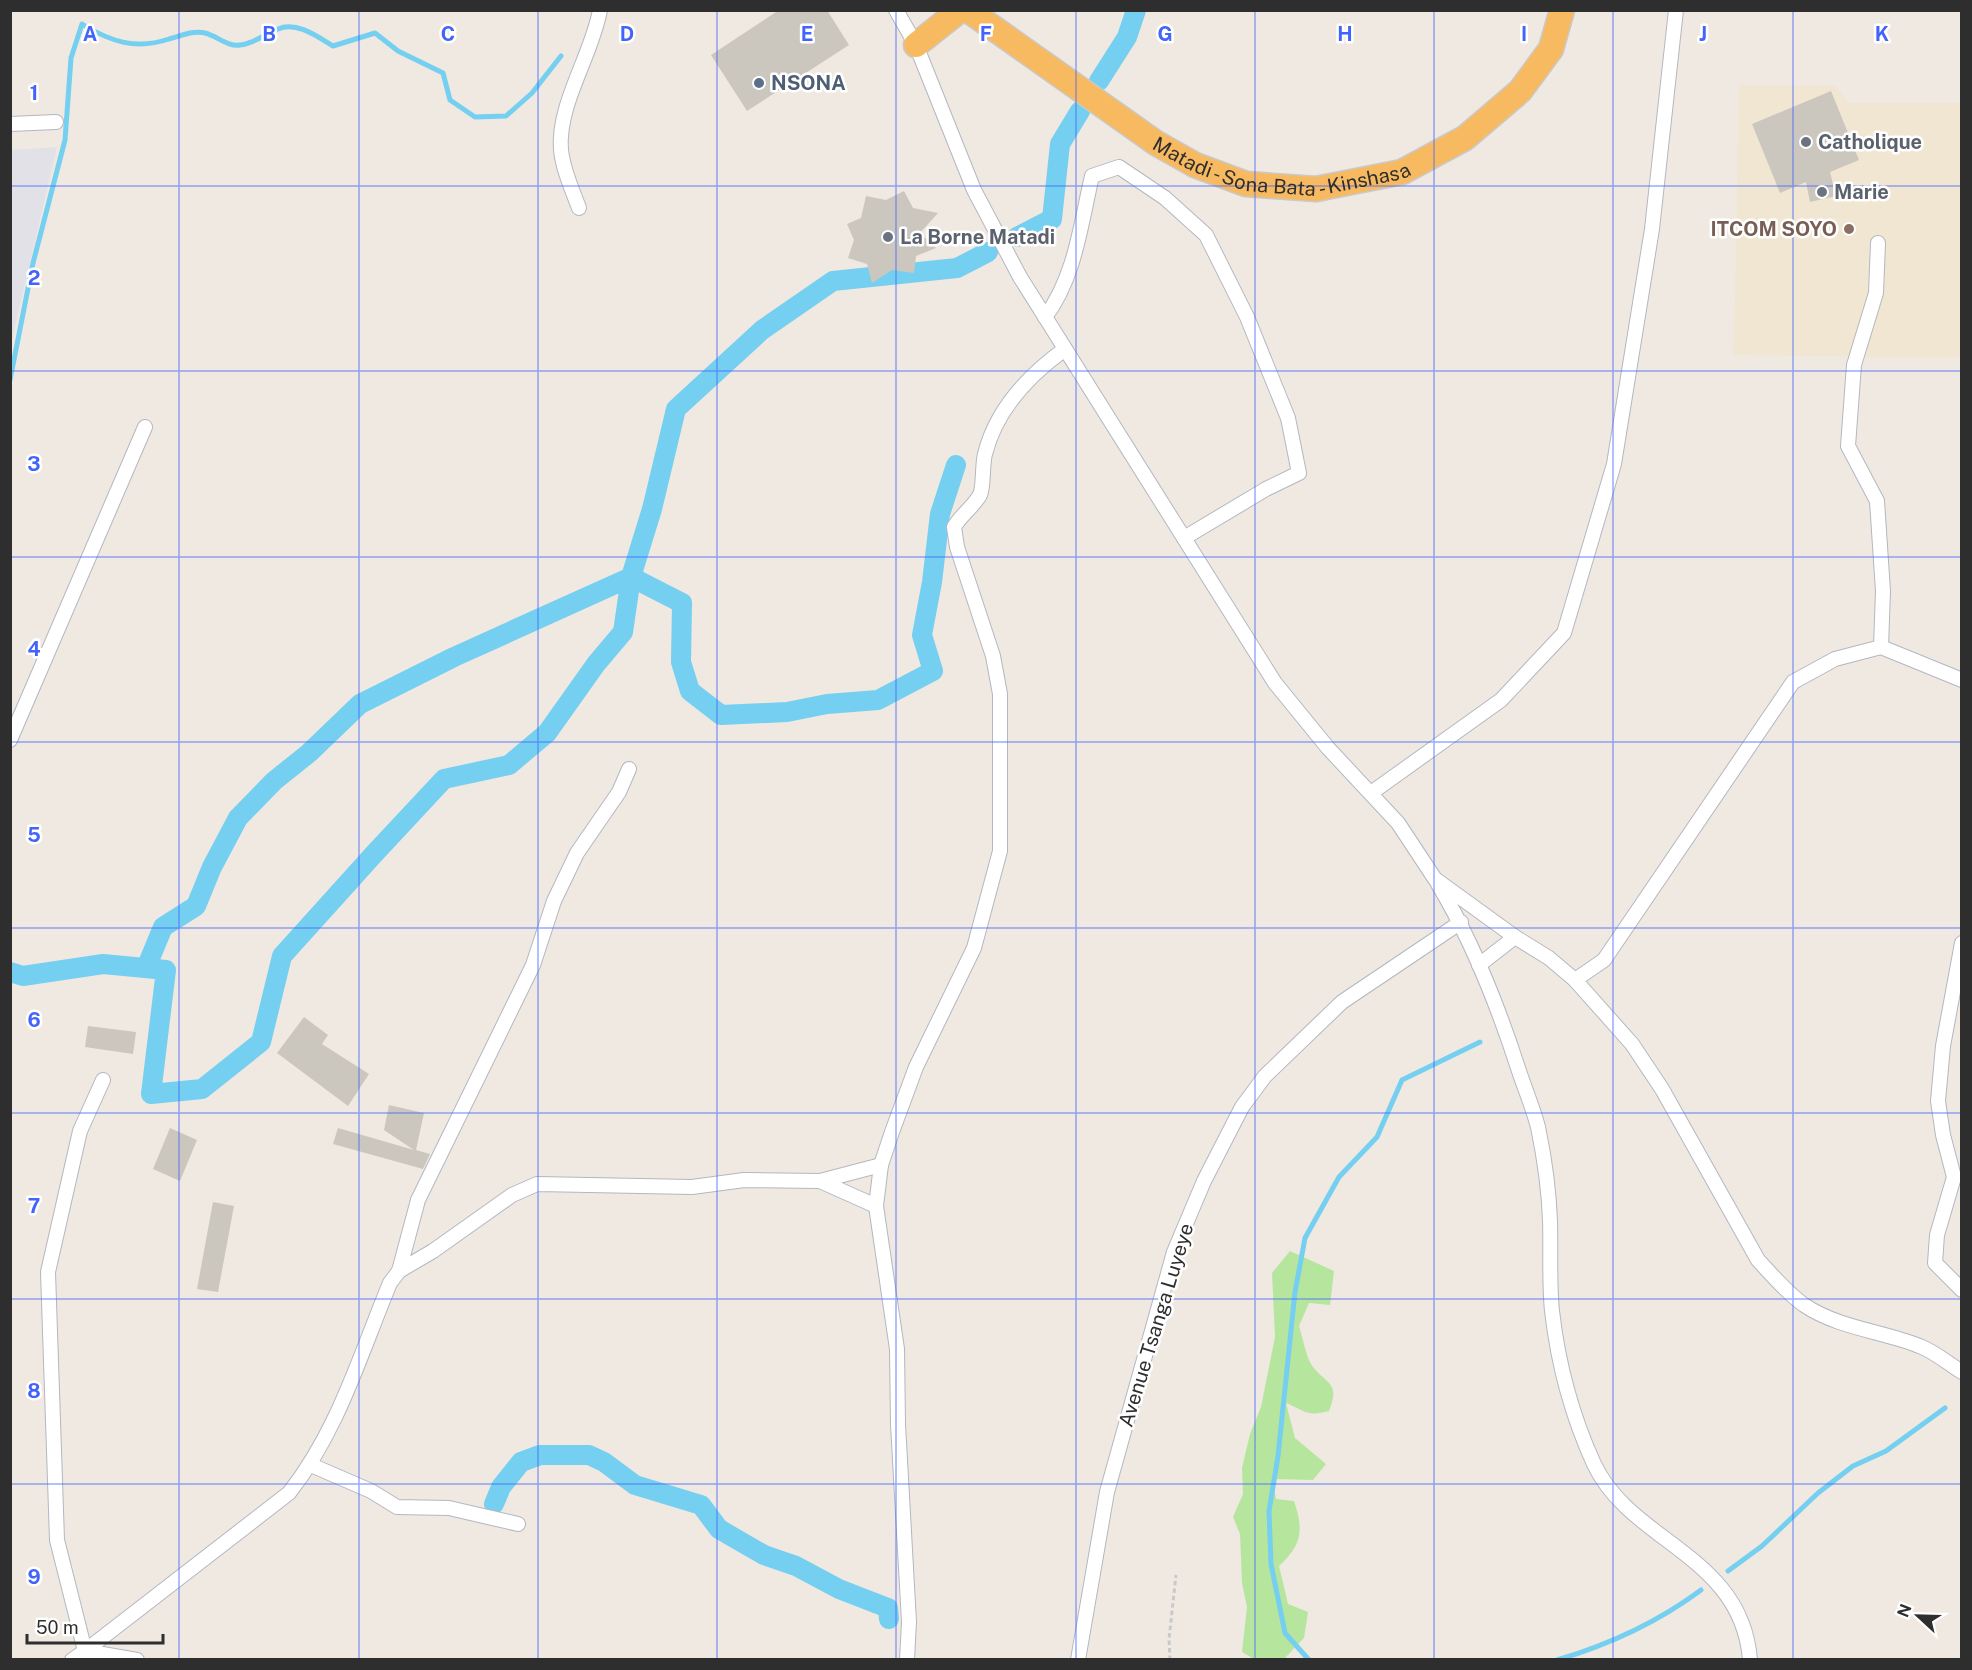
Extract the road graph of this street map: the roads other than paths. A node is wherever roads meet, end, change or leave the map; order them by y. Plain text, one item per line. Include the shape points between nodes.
1 (600, 10) edge
2 (896, 10) edge
3 (960, 10) edge
4 (968, 10) edge
5 (1562, 10) edge
6 (1676, 10) edge
7 (916, 45) junction
8 (56, 122) dead end
9 (10, 124) edge
10 (579, 208) dead end
11 (1878, 243) dead end
12 (1045, 317) junction
13 (1065, 349) junction
14 (145, 427) dead end
15 (1184, 538) junction
16 (1881, 647) junction
17 (1962, 680) edge
18 (10, 740) edge
19 (629, 769) dead end
20 (1371, 793) junction
21 (1435, 879) junction
22 (1461, 922) junction
23 (1515, 937) junction
24 (1962, 944) edge
25 (1479, 965) junction
26 (1575, 980) junction
27 (103, 1080) dead end
28 (881, 1165) junction
29 (820, 1181) junction
30 (876, 1206) junction
31 (399, 1271) junction
32 (1962, 1290) edge
33 (1962, 1372) edge
34 (311, 1465) junction
35 (518, 1524) dead end
36 (85, 1651) junction
37 (72, 1659) edge
38 (137, 1659) edge
39 (907, 1659) edge
40 (1078, 1659) edge
41 (1750, 1659) edge

1 - 10 street via 562,124 565,170
2 - 7 street
3 - 7 highway
4 - 5 highway, Matadi - Sona Bata - Kinshasa via 1156,143 1195,165 1246,184 1316,189 1401,172 1465,138 1520,91 1551,49
6 - 20 street via 1652,229 1614,464 1564,633 1500,700
7 - 12 street via 974,190
8 - 9 street
11 - 16 street via 1876,293 1854,365 1848,446 1877,501 1883,591
12 - 13 street
12 - 15 street via 1057,301 1075,251 1092,176 1119,167 1165,198 1206,235 1272,378 1287,418 1299,473
13 - 15 street
13 - 28 street via 1040,367 992,430 981,474 981,492 954,527 993,656 1000,694 1000,851 974,948 916,1067
14 - 18 street
15 - 20 street via 1275,683
16 - 17 street
16 - 26 street via 1835,659 1793,682 1604,960
19 - 31 street via 620,792 577,853 554,901 533,965 418,1200
20 - 21 street via 1398,823
21 - 22 street
21 - 23 street
22 - 25 street
22 - 40 street, Avenue Tsanga Luyeye via 1342,1002 1265,1076 1242,1107 1174,1252 1107,1492
23 - 25 street
23 - 26 street via 1550,958
24 - 32 street via 1943,1047 1938,1101 1954,1177 1937,1235 1935,1263
25 - 41 street via 1538,1126 1550,1217 1552,1311 1566,1388 1595,1465 1623,1504 1724,1589 1748,1636
26 - 33 street via 1632,1044 1662,1089 1758,1260 1777,1281 1805,1305 1848,1326 1925,1348
27 - 36 street via 80,1131 48,1272 57,1540
28 - 29 street
28 - 30 street
29 - 30 street
29 - 31 street via 744,1180 692,1187 537,1184 512,1195
30 - 39 street via 897,1349 909,1622
31 - 34 street via 390,1283 340,1407
34 - 35 street via 397,1507 449,1508
34 - 36 street via 289,1493
36 - 37 street
36 - 38 street

